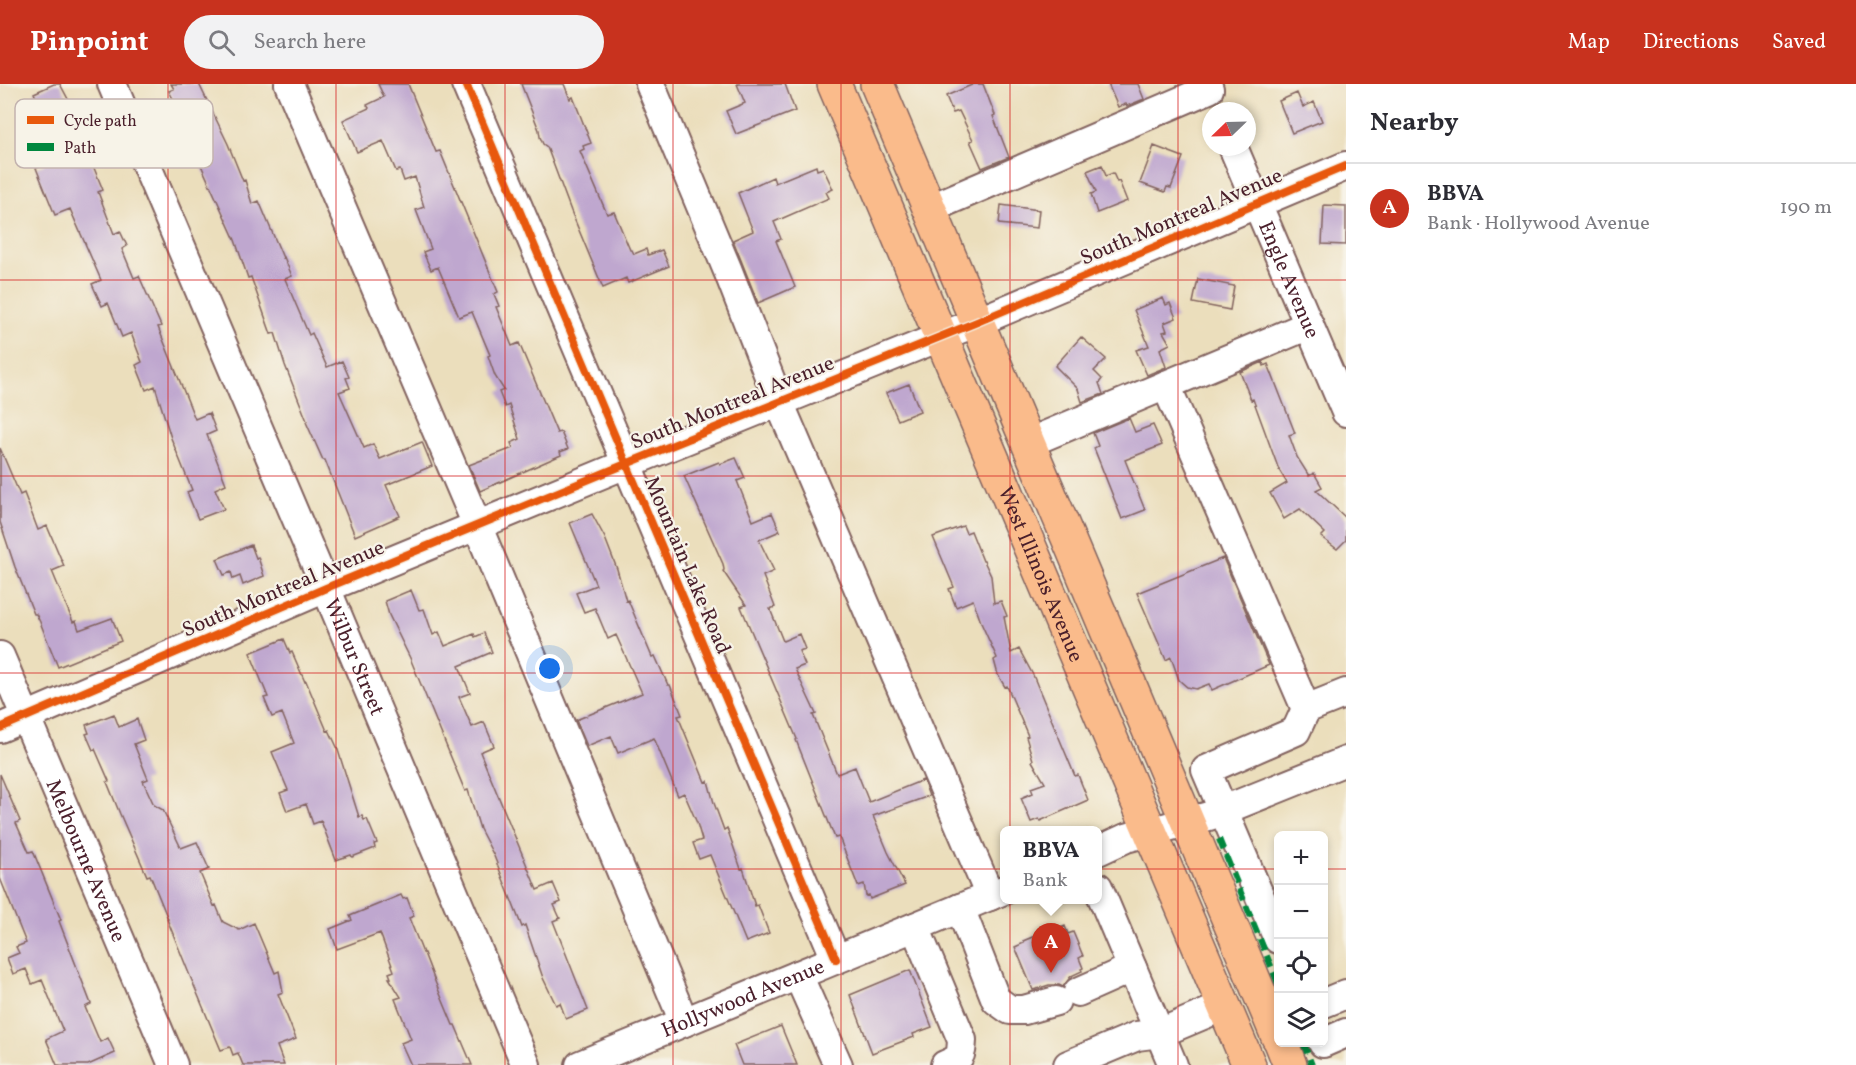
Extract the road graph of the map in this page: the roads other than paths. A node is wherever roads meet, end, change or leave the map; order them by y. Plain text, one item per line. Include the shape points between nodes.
1 (112, 84) edge
2 (289, 84) edge
3 (465, 84) edge
4 (650, 84) edge
5 (834, 84) edge
6 (877, 84) edge
7 (1211, 95) edge
8 (118, 99) edge
9 (1237, 156) edge
10 (1346, 166) edge
11 (148, 168) edge
12 (1257, 203) junction
13 (929, 209) junction
14 (977, 322) junction
15 (1309, 325) junction
16 (940, 337) junction
17 (1166, 385) junction
18 (779, 402) junction
19 (1346, 412) edge
20 (1028, 443) junction
21 (626, 464) junction
22 (477, 525) junction
23 (326, 588) junction
24 (0, 656) edge
25 (1346, 693) edge
26 (1306, 709) junction
27 (26, 717) junction
28 (0, 728) edge
29 (1346, 760) edge
30 (1223, 810) junction
31 (1187, 822) junction
32 (1150, 832) junction
33 (1102, 848) edge
34 (997, 893) edge
35 (1102, 897) edge
36 (960, 908) junction
37 (915, 927) junction
38 (1274, 930) edge
39 (836, 960) junction
40 (1132, 968) junction
41 (798, 975) junction
42 (1346, 994) edge
43 (1328, 1001) edge
44 (1224, 1006) junction
45 (684, 1022) junction
46 (1274, 1023) edge
47 (1160, 1033) junction
48 (1283, 1047) edge
49 (1123, 1054) edge
50 (173, 1065) edge
51 (526, 1065) edge
52 (580, 1065) edge
53 (838, 1065) edge
54 (945, 1065) edge
55 (1068, 1065) edge
56 (1173, 1065) edge
57 (1249, 1065) edge
58 (1290, 1065) edge

1 - 8 street, Wilbur Street
2 - 22 street
3 - 21 street, Mountain Lake Road
4 - 18 street
5 - 16 main road, West Illinois Avenue
6 - 13 main road, West Illinois Avenue
7 - 13 street
9 - 12 street, Engle Avenue
10 - 12 street, South Montreal Avenue
11 - 23 street, Wilbur Street
12 - 14 street, South Montreal Avenue
12 - 15 street, Engle Avenue
13 - 14 main road, West Illinois Avenue
14 - 16 street, South Montreal Avenue
14 - 20 main road, West Illinois Avenue
15 - 17 street
15 - 19 street, Engle Avenue
16 - 18 street, South Montreal Avenue
16 - 32 main road, West Illinois Avenue
17 - 20 street
17 - 26 street
18 - 21 street, South Montreal Avenue
18 - 34 street
20 - 31 main road, West Illinois Avenue
21 - 22 street, South Montreal Avenue
21 - 39 street, Mountain Lake Road
22 - 23 street, South Montreal Avenue
22 - 45 street
23 - 27 street, South Montreal Avenue
23 - 51 street, Wilbur Street
24 - 27 street, Melbourne Avenue
25 - 26 street
26 - 30 street via 1296,731 1206,770
27 - 28 street, South Montreal Avenue
27 - 50 street, Melbourne Avenue
29 - 30 street
30 - 31 street
30 - 38 street
31 - 32 street
31 - 46 main road, West Illinois Avenue
32 - 33 street
32 - 44 main road, West Illinois Avenue
34 - 36 street, Hollywood Avenue
35 - 40 street
36 - 37 street, Hollywood Avenue
36 - 40 street via 996,1000 1010,1010 1024,1010 1067,997
37 - 39 street, Hollywood Avenue
37 - 54 street via 962,1040 957,1060
39 - 41 street, Hollywood Avenue
40 - 47 street
41 - 45 street, Hollywood Avenue
41 - 53 street
42 - 43 street
44 - 47 street
44 - 57 main road, West Illinois Avenue
45 - 52 street, Hollywood Avenue
47 - 49 street via 1137,1036
47 - 56 street
48 - 58 main road, West Illinois Avenue
49 - 55 street

